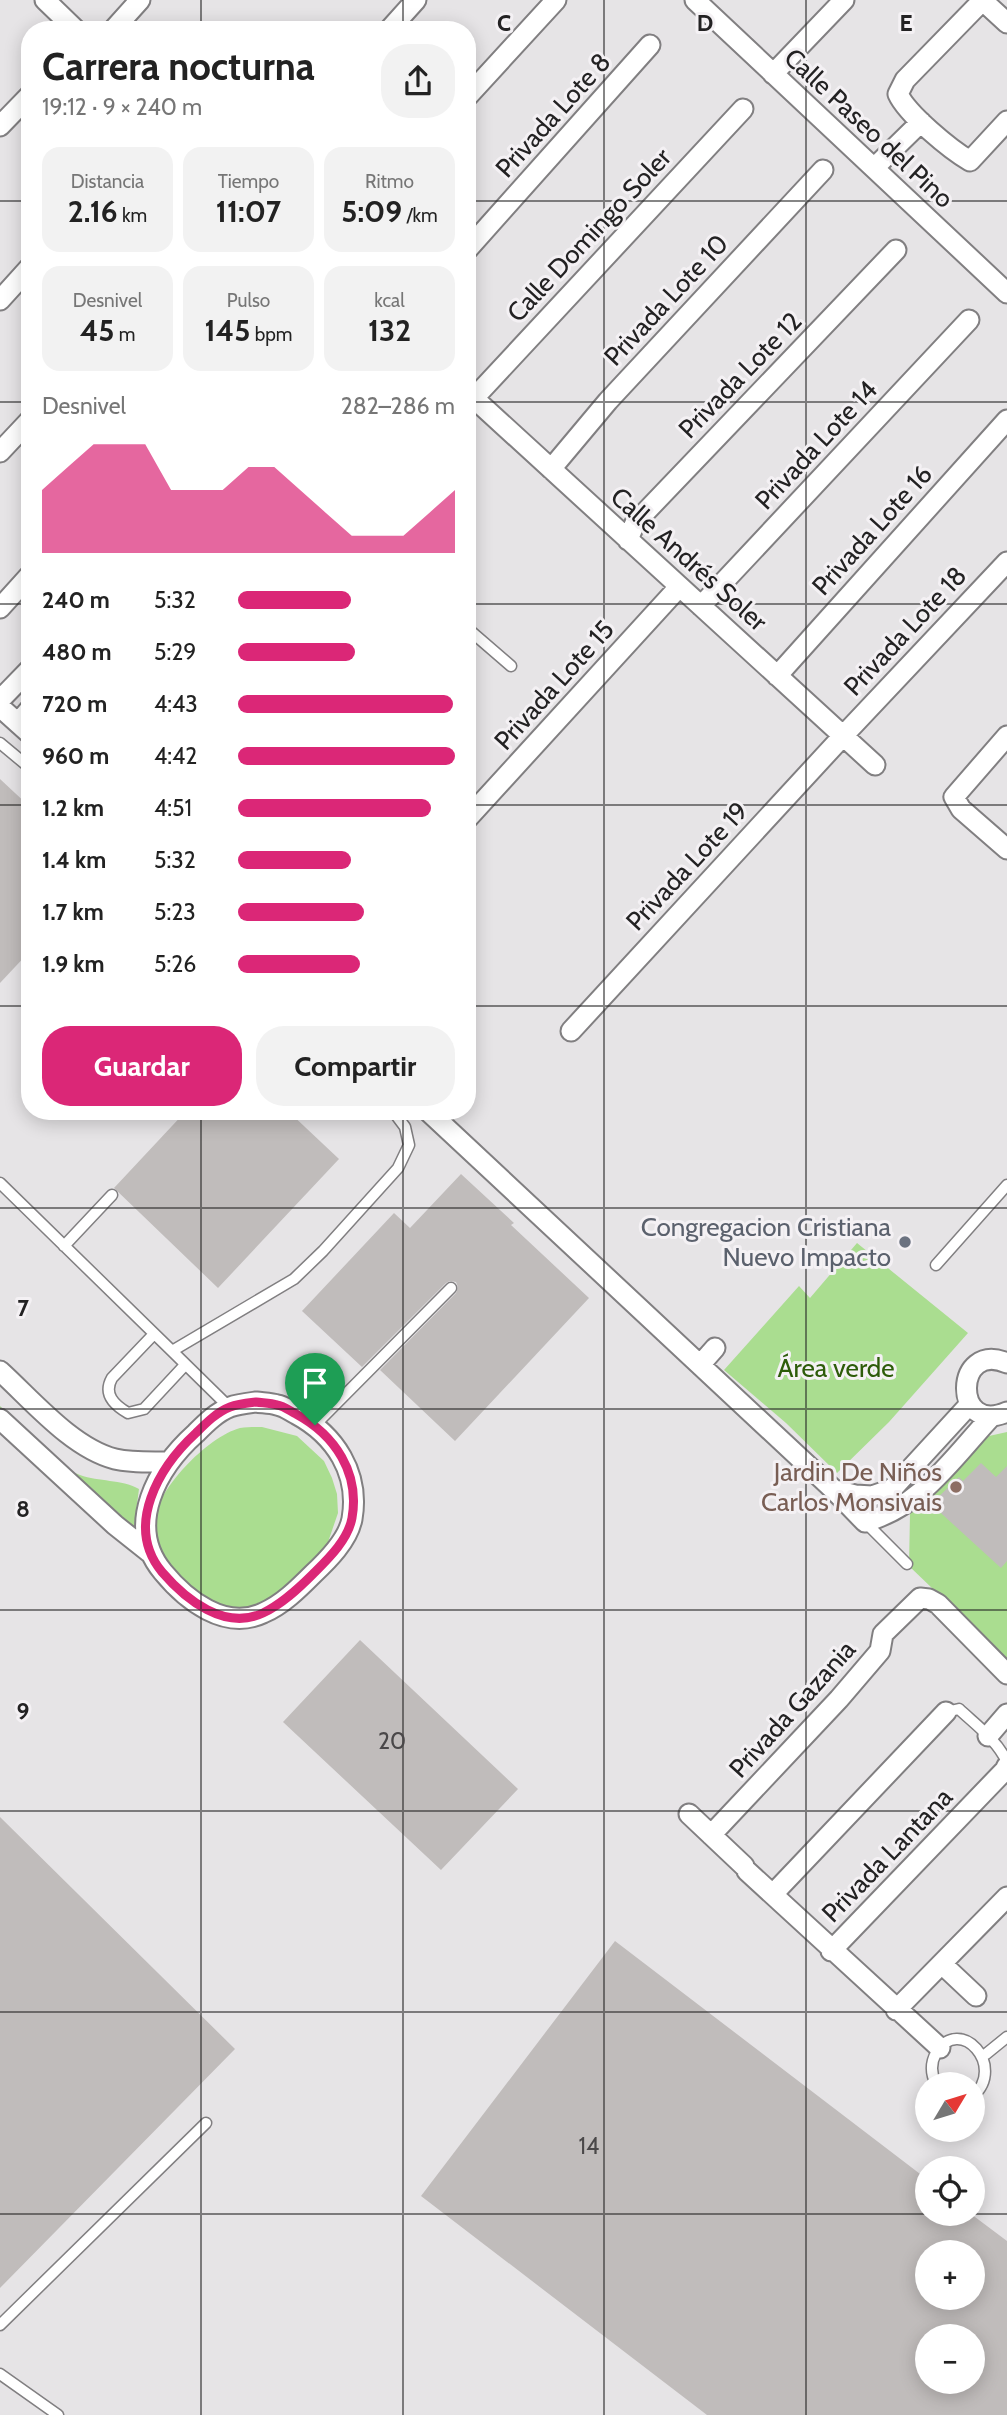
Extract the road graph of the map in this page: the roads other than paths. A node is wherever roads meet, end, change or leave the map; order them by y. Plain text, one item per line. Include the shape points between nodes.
1 (45, 0) edge
2 (140, 0) edge
3 (416, 0) edge
4 (556, 0) edge
5 (695, 0) edge
6 (844, 0) edge
7 (982, 0) edge
8 (67, 21) edge
9 (121, 21) edge
10 (397, 21) edge
11 (1007, 23) edge
12 (650, 45) dead end
13 (773, 74) junction
14 (476, 87) edge
15 (21, 104) edge
16 (743, 109) dead end
17 (1007, 121) edge
18 (922, 122) junction
19 (0, 126) edge
20 (874, 168) junction
21 (823, 170) dead end
22 (476, 240) edge
23 (896, 250) dead end
24 (21, 277) edge
25 (1007, 293) edge
26 (0, 300) edge
27 (969, 320) dead end
28 (476, 390) edge
29 (476, 400) edge
30 (1007, 420) edge
31 (21, 430) edge
32 (0, 452) edge
33 (551, 469) junction
34 (628, 540) junction
35 (1007, 562) edge
36 (21, 585) edge
37 (679, 587) junction
38 (701, 606) junction
39 (0, 608) edge
40 (476, 636) edge
41 (511, 666) dead end
42 (777, 676) junction
43 (21, 678) edge
44 (0, 700) edge
45 (0, 707) edge
46 (21, 719) edge
47 (1007, 736) edge
48 (842, 737) junction
49 (0, 743) edge
50 (21, 760) edge
51 (875, 765) dead end
52 (476, 809) edge
53 (1007, 849) edge
54 (571, 1031) dead end
55 (399, 1120) edge
56 (438, 1120) edge
57 (0, 1183) edge
58 (1007, 1185) edge
59 (112, 1195) dead end
60 (64, 1246) junction
61 (936, 1265) dead end
62 (451, 1288) dead end
63 (154, 1334) junction
64 (715, 1348) dead end
65 (173, 1351) junction
66 (1005, 1358) edge
67 (185, 1364) junction
68 (700, 1365) junction
69 (0, 1371) edge
70 (970, 1404) junction
71 (230, 1407) junction
72 (999, 1414) edge
73 (0, 1419) edge
74 (315, 1425) junction
75 (169, 1462) junction
76 (834, 1490) junction
77 (865, 1522) junction
78 (149, 1552) junction
79 (907, 1564) dead end
80 (1007, 1674) edge
81 (946, 1712) joint
82 (1007, 1714) edge
83 (988, 1736) junction
84 (1007, 1764) edge
85 (689, 1814) dead end
86 (711, 1835) junction
87 (773, 1894) junction
88 (1005, 1904) edge
89 (831, 1951) junction
90 (943, 1964) junction
91 (976, 1996) dead end
92 (896, 2010) junction
93 (1007, 2037) edge
94 (940, 2048) junction
95 (986, 2054) junction
96 (933, 2072) edge
97 (985, 2083) edge
98 (206, 2123) dead end
99 (0, 2325) edge
100 (0, 2374) edge
101 (58, 2415) edge

1 - 8 street
2 - 9 street
3 - 10 street
4 - 14 street
5 - 13 street, Calle Paseo del Pino
6 - 13 street
7 - 11 street
7 - 18 street via 900,89 900,99
12 - 22 street, Privada Lote 8
13 - 20 street, Calle Paseo del Pino
15 - 19 street
16 - 28 street, Calle Domingo Soler
17 - 18 street via 970,161
18 - 20 street
20 - 25 street, Calle Paseo del Pino
21 - 33 street, Privada Lote 10 via 608,401
23 - 34 street, Privada Lote 12 via 635,523
24 - 26 street
27 - 38 street, Privada Lote 14
29 - 33 street, Calle Andrés Soler
30 - 42 street, Privada Lote 16
31 - 32 street
33 - 34 street, Calle Andrés Soler
34 - 37 street, Calle Andrés Soler
35 - 48 street, Privada Lote 18
36 - 39 street
37 - 38 street, Calle Andrés Soler
37 - 52 street, Privada Lote 15
38 - 42 street, Calle Andrés Soler
40 - 41 lane
42 - 48 street, Calle Andrés Soler
43 - 44 street
45 - 46 street
47 - 53 street via 954,797 961,809
48 - 51 street, Calle Andrés Soler
48 - 54 street, Privada Lote 19
49 - 50 lane
55 - 65 lane via 409,1145 398,1168 332,1241 294,1279
56 - 68 street
57 - 60 lane
58 - 61 lane
59 - 60 lane
60 - 63 lane
62 - 74 lane
63 - 65 lane
63 - 67 lane via 108,1386 118,1407 128,1413 144,1409
64 - 68 street
65 - 67 lane
66 - 70 street via 983,1361 970,1372 966,1390
67 - 71 lane
68 - 76 street
69 - 75 street via 92,1450 114,1459
70 - 72 street via 976,1411
70 - 76 street via 892,1489 872,1496
71 - 74 street via 256,1402 278,1405
71 - 75 street via 212,1418
72 - 77 street via 916,1498
73 - 78 street
74 - 78 street via 347,1465 354,1493 352,1521 342,1542 290,1596 262,1614 239,1619 217,1615 193,1602
75 - 78 street via 149,1503 145,1524
76 - 77 street
77 - 79 lane
80 - 86 street, Privada Gazania via 938,1604 920,1598 883,1634 880,1651 839,1699
81 - 83 lane, Privada Lantana via 959,1709
81 - 87 street, Privada Lantana
82 - 83 street
83 - 84 lane, Privada Lantana
84 - 89 street, Privada Lantana
85 - 86 street
86 - 87 street, Privada Lantana
87 - 89 street, Privada Lantana
88 - 90 street
89 - 92 street
90 - 91 street
90 - 92 street
92 - 94 street
93 - 95 lane
94 - 95 lane via 963,2039
94 - 96 lane via 933,2059
95 - 97 lane via 990,2073
98 - 99 lane
100 - 101 lane

